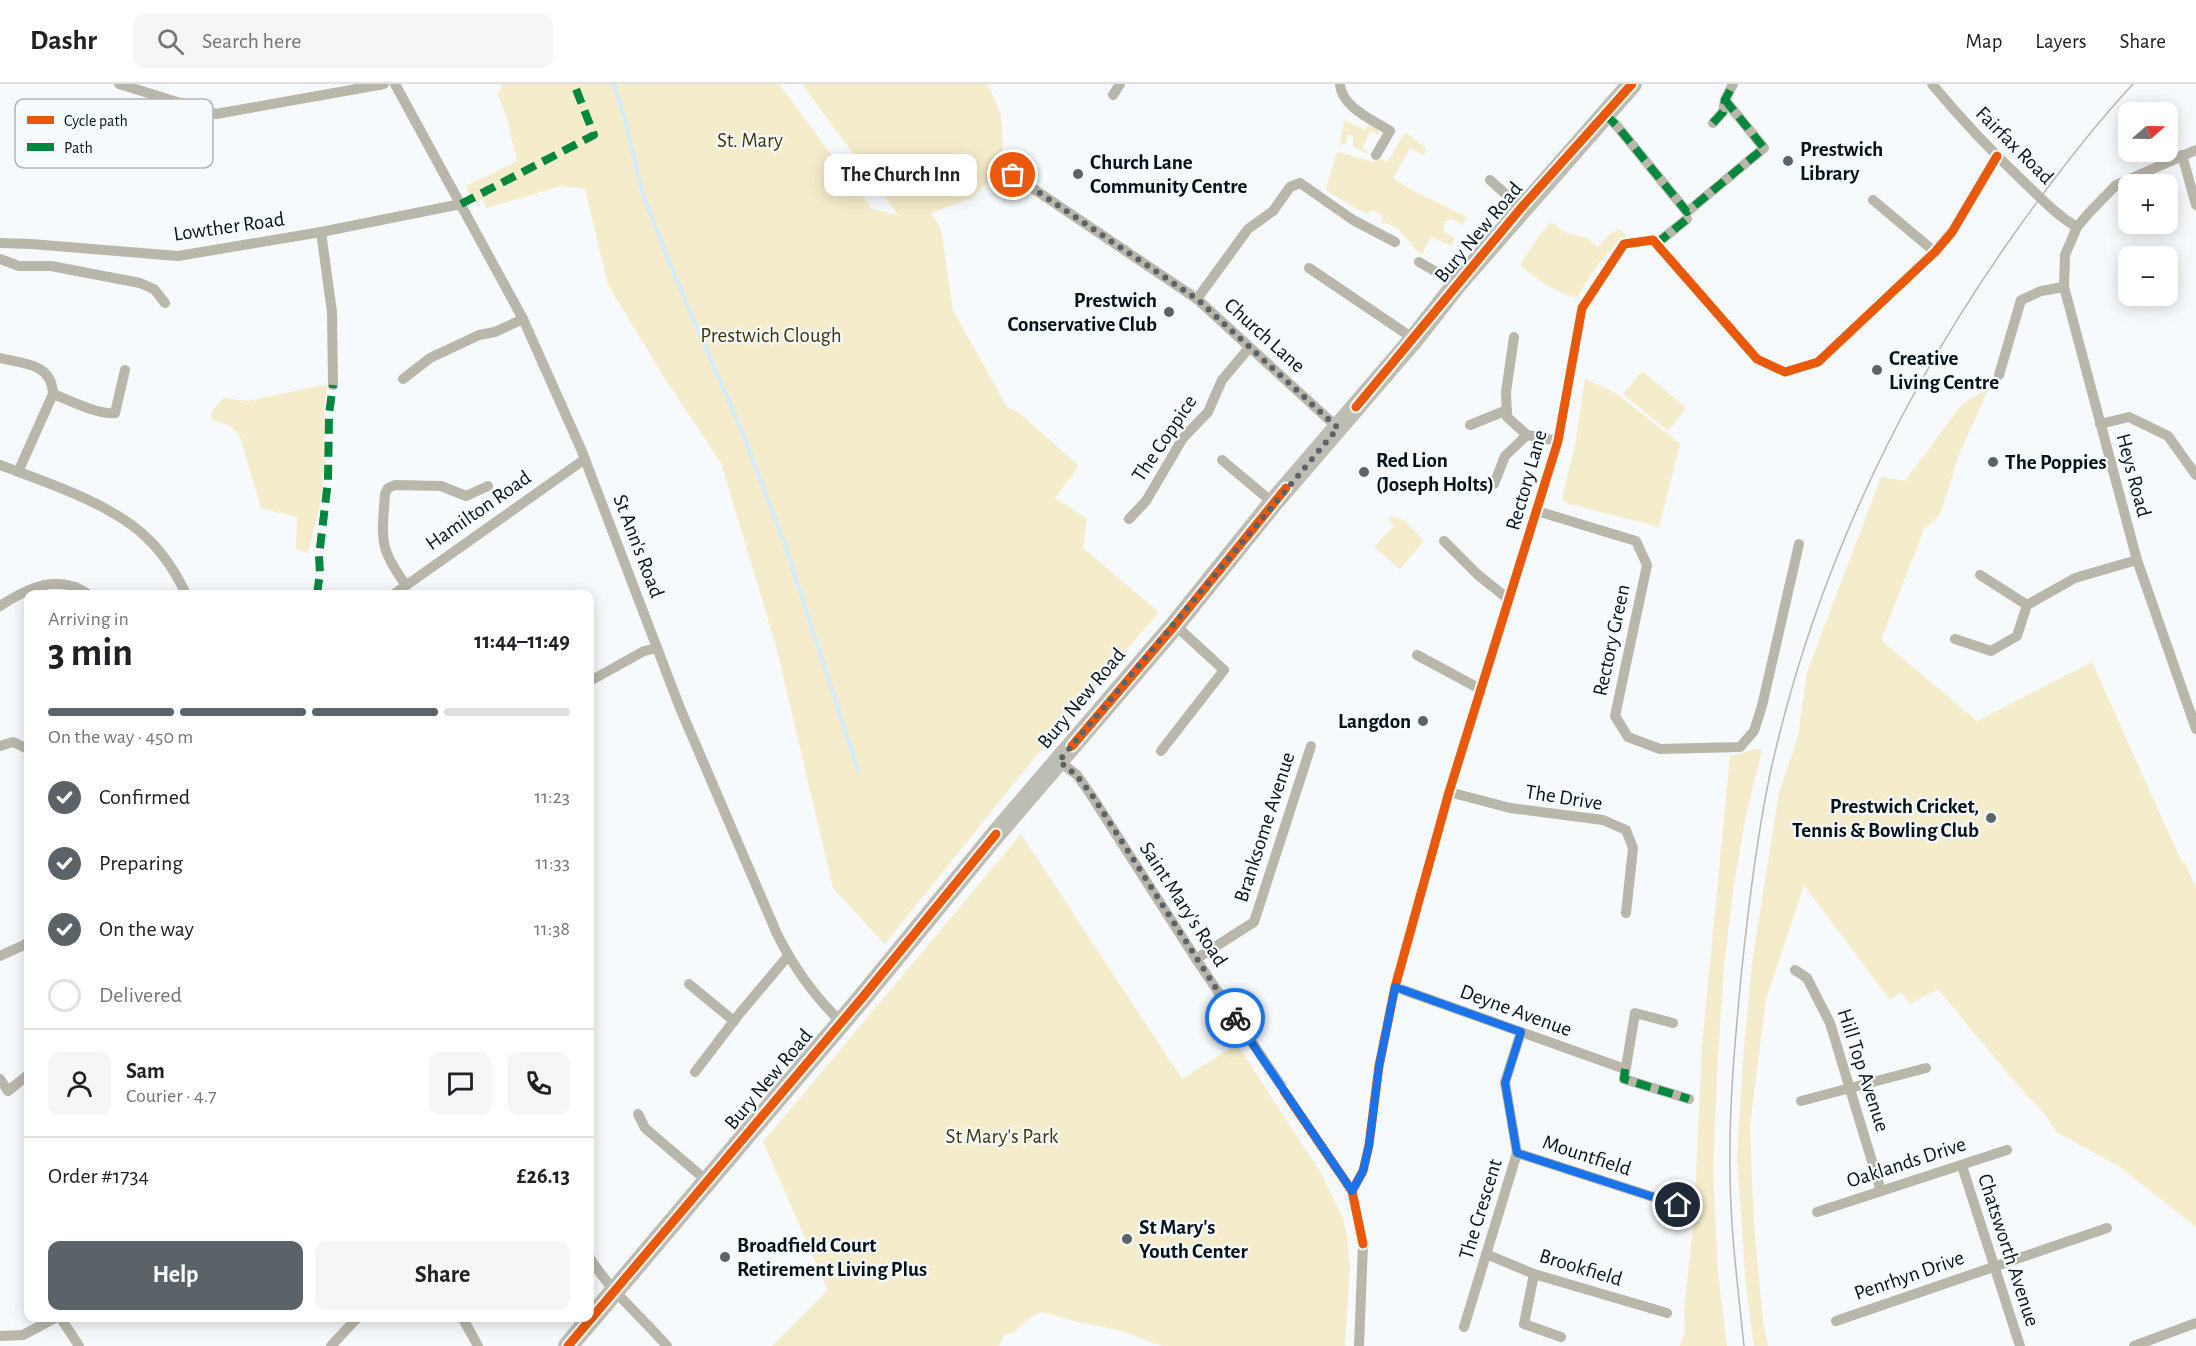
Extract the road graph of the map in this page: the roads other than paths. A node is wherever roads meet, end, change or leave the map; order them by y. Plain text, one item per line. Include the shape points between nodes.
1 (119, 84) edge
2 (384, 84) edge
3 (395, 84) edge
4 (1120, 84) edge
5 (1340, 84) edge
6 (1733, 84) edge
7 (1932, 84) edge
8 (1630, 85) edge
9 (1113, 95) dead end
10 (168, 99) edge
11 (1725, 100) junction
12 (213, 113) edge
13 (1605, 114) junction
14 (1713, 123) dead end
15 (2196, 150) edge
16 (1376, 155) dead end
17 (2182, 155) junction
18 (1997, 156) junction
19 (1013, 175) dead end
20 (1490, 180) dead end
21 (1873, 200) dead end
22 (461, 204) junction
23 (2196, 205) edge
24 (1521, 208) junction
25 (1687, 219) dead end
26 (2077, 227) junction
27 (321, 232) junction
28 (1395, 242) dead end
29 (0, 243) edge
30 (1656, 244) junction
31 (1935, 252) junction
32 (0, 259) edge
33 (1419, 262) dead end
34 (1309, 268) dead end
35 (1456, 284) junction
36 (2064, 287) junction
37 (1197, 299) junction
38 (165, 303) dead end
39 (523, 319) junction
40 (1514, 337) dead end
41 (1414, 339) junction
42 (1250, 348) junction
43 (0, 358) edge
44 (125, 370) dead end
45 (1999, 375) dead end
46 (403, 379) dead end
47 (333, 385) dead end
48 (52, 394) junction
49 (1507, 410) junction
50 (2100, 424) junction
51 (1470, 425) dead end
52 (1338, 428) junction
53 (1527, 435) junction
54 (1558, 441) junction
55 (585, 459) junction
56 (1222, 460) dead end
57 (0, 465) edge
58 (18, 472) junction
59 (2196, 475) edge
60 (1494, 484) dead end
61 (488, 486) dead end
62 (1273, 504) junction
63 (1537, 511) junction
64 (1129, 519) dead end
65 (1444, 541) dead end
66 (1799, 544) dead end
67 (2137, 560) junction
68 (1980, 575) dead end
69 (406, 585) junction
70 (28, 590) edge
71 (80, 590) edge
72 (184, 590) edge
73 (399, 590) edge
74 (24, 592) edge
75 (1508, 599) junction
76 (2027, 605) junction
77 (0, 606) edge
78 (1175, 625) junction
79 (1955, 639) dead end
80 (657, 648) junction
81 (1417, 655) dead end
82 (594, 679) edge
83 (1480, 689) junction
84 (2196, 729) edge
85 (0, 746) edge
86 (24, 746) edge
87 (1311, 746) dead end
88 (1161, 751) dead end
89 (1059, 761) junction
90 (1449, 792) junction
91 (1626, 913) dead end
92 (24, 945) edge
93 (0, 956) edge
94 (788, 956) junction
95 (1196, 959) junction
96 (1795, 970) dead end
97 (688, 984) dead end
98 (1395, 987) junction
99 (734, 1021) junction
100 (841, 1022) junction
101 (1673, 1023) dead end
102 (1521, 1032) junction
103 (1926, 1068) dead end
104 (1625, 1069) junction
105 (695, 1072) dead end
106 (24, 1078) edge
107 (0, 1079) edge
108 (1850, 1089) junction
109 (4, 1093) edge
110 (1689, 1099) dead end
111 (1801, 1101) dead end
112 (638, 1114) dead end
113 (2007, 1150) dead end
114 (1517, 1153) junction
115 (1962, 1166) junction
116 (707, 1181) junction
117 (1352, 1191) junction
118 (1881, 1191) junction
119 (1678, 1205) dead end
120 (1817, 1212) dead end
121 (2107, 1228) dead end
122 (1485, 1254) junction
123 (594, 1263) edge
124 (1995, 1267) junction
125 (1534, 1274) junction
126 (614, 1290) junction
127 (1667, 1313) dead end
128 (594, 1314) edge
129 (1836, 1321) dead end
130 (48, 1322) edge
131 (62, 1322) edge
132 (353, 1322) edge
133 (465, 1322) edge
134 (588, 1322) edge
135 (2196, 1323) edge
136 (1464, 1327) dead end
137 (0, 1336) edge
138 (1561, 1337) dead end
139 (79, 1346) edge
140 (331, 1346) edge
141 (477, 1346) edge
142 (568, 1346) edge
143 (667, 1346) edge
144 (1359, 1346) edge
145 (2020, 1346) edge
146 (2134, 1346) edge

1 - 10 street
2 - 12 street
3 - 22 street, St Ann's Road
4 - 9 street
5 - 16 street via 1340,92 1349,104 1390,131
6 - 11 street
7 - 18 street, Fairfax Road
8 - 13 highway, Bury New Road
11 - 13 street via 1764,148 1687,212
11 - 14 street via 1724,112
13 - 24 highway, Bury New Road
15 - 17 street, Heys Road
17 - 23 street
17 - 26 street, Heys Road via 2116,185
18 - 26 street, Fairfax Road via 2059,216
18 - 31 street via 1952,232
19 - 37 street, Church Lane
20 - 24 street
21 - 31 street
22 - 27 street, Lowther Road
22 - 39 street, St Ann's Road
24 - 35 highway, Bury New Road
25 - 30 street
26 - 36 street, Heys Road via 2065,255
27 - 29 street, Lowther Road via 178,256
27 - 47 street via 330,290
28 - 37 street via 1353,220 1299,183 1290,187 1273,211 1248,230
30 - 31 street via 1757,359 1785,372 1818,362
30 - 54 street, Rectory Lane via 1653,240 1624,243 1582,308
32 - 38 street via 20,266 51,266 140,283 154,289
33 - 35 street
34 - 41 street
35 - 41 highway, Bury New Road
36 - 45 street via 2021,300
36 - 50 street, Heys Road
37 - 42 street, Church Lane
39 - 46 street via 430,358
39 - 55 street, St Ann's Road
40 - 49 street
41 - 52 highway, Bury New Road
42 - 52 street, Church Lane
42 - 64 street, The Coppice via 1222,380 1208,412 1183,438 1146,501
43 - 48 street via 43,370 52,382
44 - 48 street via 115,412 96,410
48 - 58 street
49 - 51 street
49 - 53 street via 1507,417
50 - 59 street via 2129,417 2168,435
50 - 67 street, Heys Road
52 - 62 highway, Bury New Road
53 - 54 street
53 - 60 street via 1505,456
54 - 63 street, Rectory Lane
55 - 69 street, Hamilton Road
55 - 80 street, St Ann's Road
56 - 62 street
57 - 58 street
58 - 72 street via 119,516 147,537
61 - 69 street via 466,496 441,486 388,488 382,542 392,567
62 - 78 highway, Bury New Road
63 - 66 street, Rectory Green via 1636,541 1647,566 1615,716 1628,737 1660,749 1740,747 1754,731
63 - 75 street, Rectory Lane
65 - 75 street
67 - 76 street via 2075,578
67 - 84 street, Heys Road
68 - 76 street
69 - 73 street, Hamilton Road
70 - 71 street via 58,582
74 - 77 street
75 - 83 street, Rectory Lane
76 - 79 street via 2017,636 1991,651
78 - 88 street via 1224,670
78 - 89 highway, Bury New Road
80 - 82 street via 644,651
80 - 94 street, St Ann's Road via 724,814
81 - 83 street
83 - 90 street, Rectory Lane
85 - 86 street via 13,742
87 - 95 street, Branksome Avenue via 1254,922
89 - 95 street, Saint Mary's Road via 1092,795
89 - 100 highway, Bury New Road
90 - 91 street, The Drive via 1510,808 1603,820 1626,830 1633,848
90 - 98 street, Rectory Lane
92 - 93 street
94 - 99 street
94 - 100 street, St Ann's Road
95 - 117 street, Saint Mary's Road
96 - 108 street, Hill Top Avenue via 1807,978 1821,1002
97 - 99 street
98 - 102 street, Deyne Avenue
98 - 117 street, Rectory Lane via 1369,1145 1363,1171
99 - 105 street
100 - 116 highway, Bury New Road
101 - 104 street via 1635,1013
102 - 104 street, Deyne Avenue
102 - 114 street, The Crescent via 1505,1083
103 - 108 street
104 - 110 street via 1624,1079
106 - 109 street
107 - 109 street
108 - 111 street
108 - 118 street, Hill Top Avenue
112 - 116 street via 645,1128
113 - 115 street, Oaklands Drive
114 - 119 street, Mountfield
114 - 122 street, The Crescent
115 - 118 street, Oaklands Drive
115 - 124 street, Chatsworth Avenue
116 - 126 highway, Bury New Road
117 - 144 street via 1363,1244
118 - 120 street, Oaklands Drive
121 - 124 street, Penrhyn Drive
122 - 125 street, Brookfield
122 - 136 street, The Crescent
123 - 126 street
124 - 129 street, Penrhyn Drive
124 - 145 street, Chatsworth Avenue
125 - 127 street, Brookfield
125 - 138 street via 1524,1324
126 - 128 highway, Bury New Road
126 - 143 street
130 - 137 street via 23,1335
131 - 139 street
132 - 140 street
133 - 141 street
134 - 142 highway, Bury New Road
135 - 146 street

